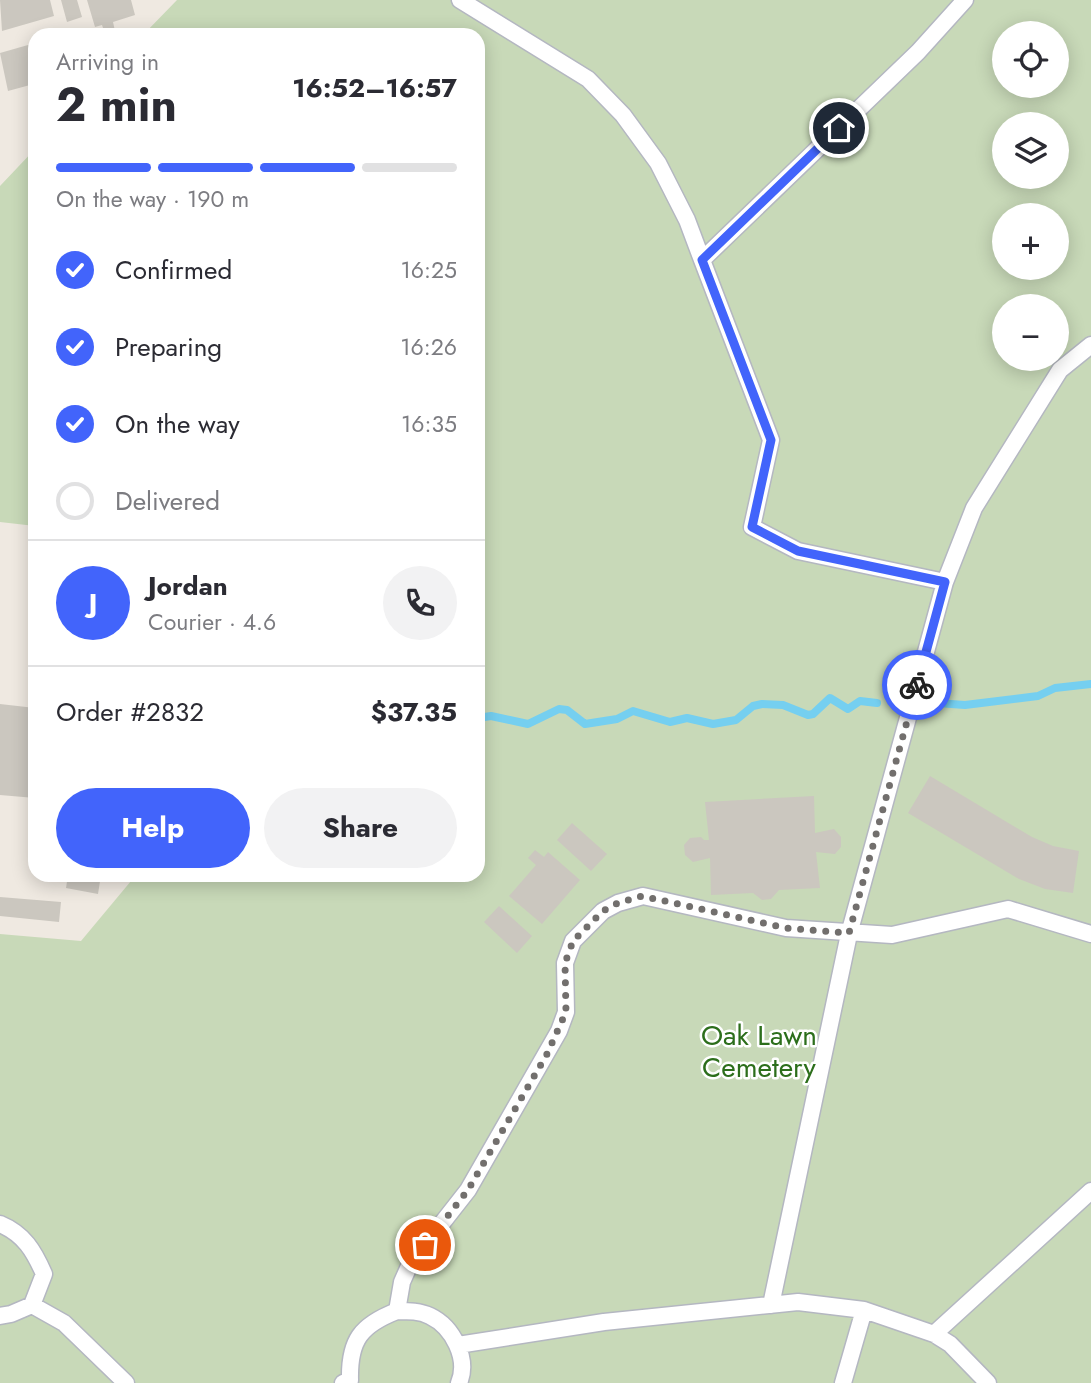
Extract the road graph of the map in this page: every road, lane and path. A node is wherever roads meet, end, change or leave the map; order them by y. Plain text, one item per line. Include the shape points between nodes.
1 (460, 0) edge
2 (965, 0) edge
3 (702, 260) junction
4 (1091, 345) edge
5 (945, 582) junction
6 (849, 933) junction
7 (1091, 934) edge
8 (1091, 1191) edge
9 (0, 1224) edge
10 (32, 1304) junction
11 (771, 1305) junction
12 (864, 1310) junction
13 (397, 1311) junction
14 (0, 1316) edge
15 (934, 1334) junction
16 (458, 1345) junction
17 (348, 1382) edge
18 (125, 1383) edge
19 (459, 1383) edge
20 (843, 1383) edge
21 (988, 1383) edge

1 - 3 lane via 588,79 623,115 658,163
2 - 3 lane via 918,52
3 - 5 lane via 771,440 752,527 798,551
4 - 5 lane via 1060,370 974,508
5 - 6 lane
6 - 7 lane via 892,935 1008,909
6 - 11 lane
6 - 13 lane via 786,928 642,896 603,911 573,941 565,963 566,1012 547,1054 468,1190 410,1264
8 - 15 lane
9 - 10 lane via 14,1230 34,1251 44,1274
10 - 14 lane
10 - 18 lane via 64,1323
11 - 12 lane via 798,1302
11 - 16 lane via 604,1322
12 - 15 lane
12 - 20 lane
13 - 16 lane via 433,1317
13 - 17 lane via 376,1319 358,1337
15 - 21 lane
16 - 19 lane via 462,1358

